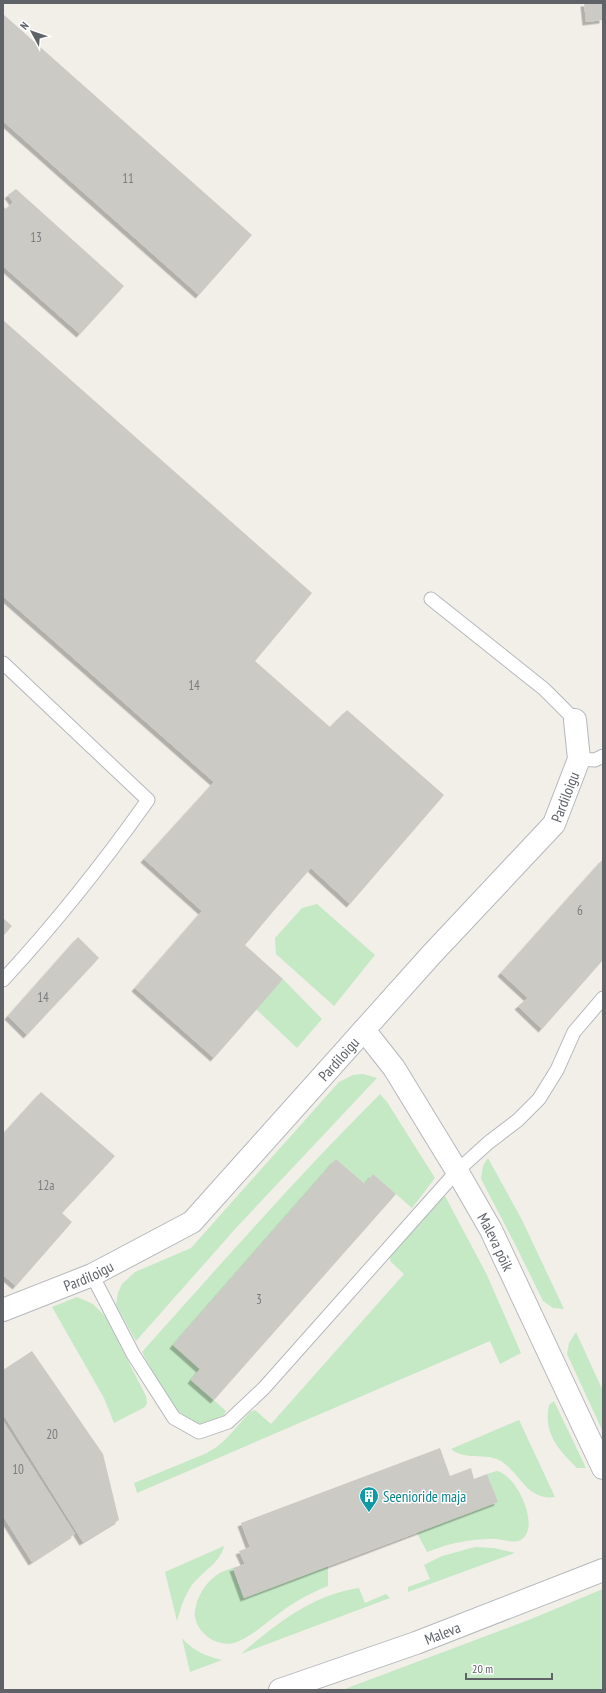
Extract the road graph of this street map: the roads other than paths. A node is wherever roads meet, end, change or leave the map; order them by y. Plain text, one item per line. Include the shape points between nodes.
1 (431, 599) dead end
2 (3, 663) edge
3 (575, 720) joint
4 (603, 756) edge
5 (579, 760) junction
6 (3, 980) edge
7 (603, 998) edge
8 (364, 1030) junction
9 (457, 1171) junction
10 (92, 1275) junction
11 (3, 1310) edge
12 (603, 1468) edge
13 (603, 1570) edge
14 (280, 1690) edge

1 - 3 lane via 544,689
2 - 6 lane via 148,800 31,950
3 - 5 street, Pardiloigu
4 - 5 lane via 595,760
5 - 8 street, Pardiloigu via 554,824
7 - 9 lane via 574,1032 557,1070 539,1099
8 - 9 street, Maleva põik via 394,1068
8 - 10 street, Pardiloigu via 192,1222
9 - 10 lane via 264,1388 228,1422 199,1432 174,1418 133,1354
9 - 12 street, Maleva põik via 491,1230
10 - 11 street, Pardiloigu
13 - 14 street, Maleva via 416,1643

